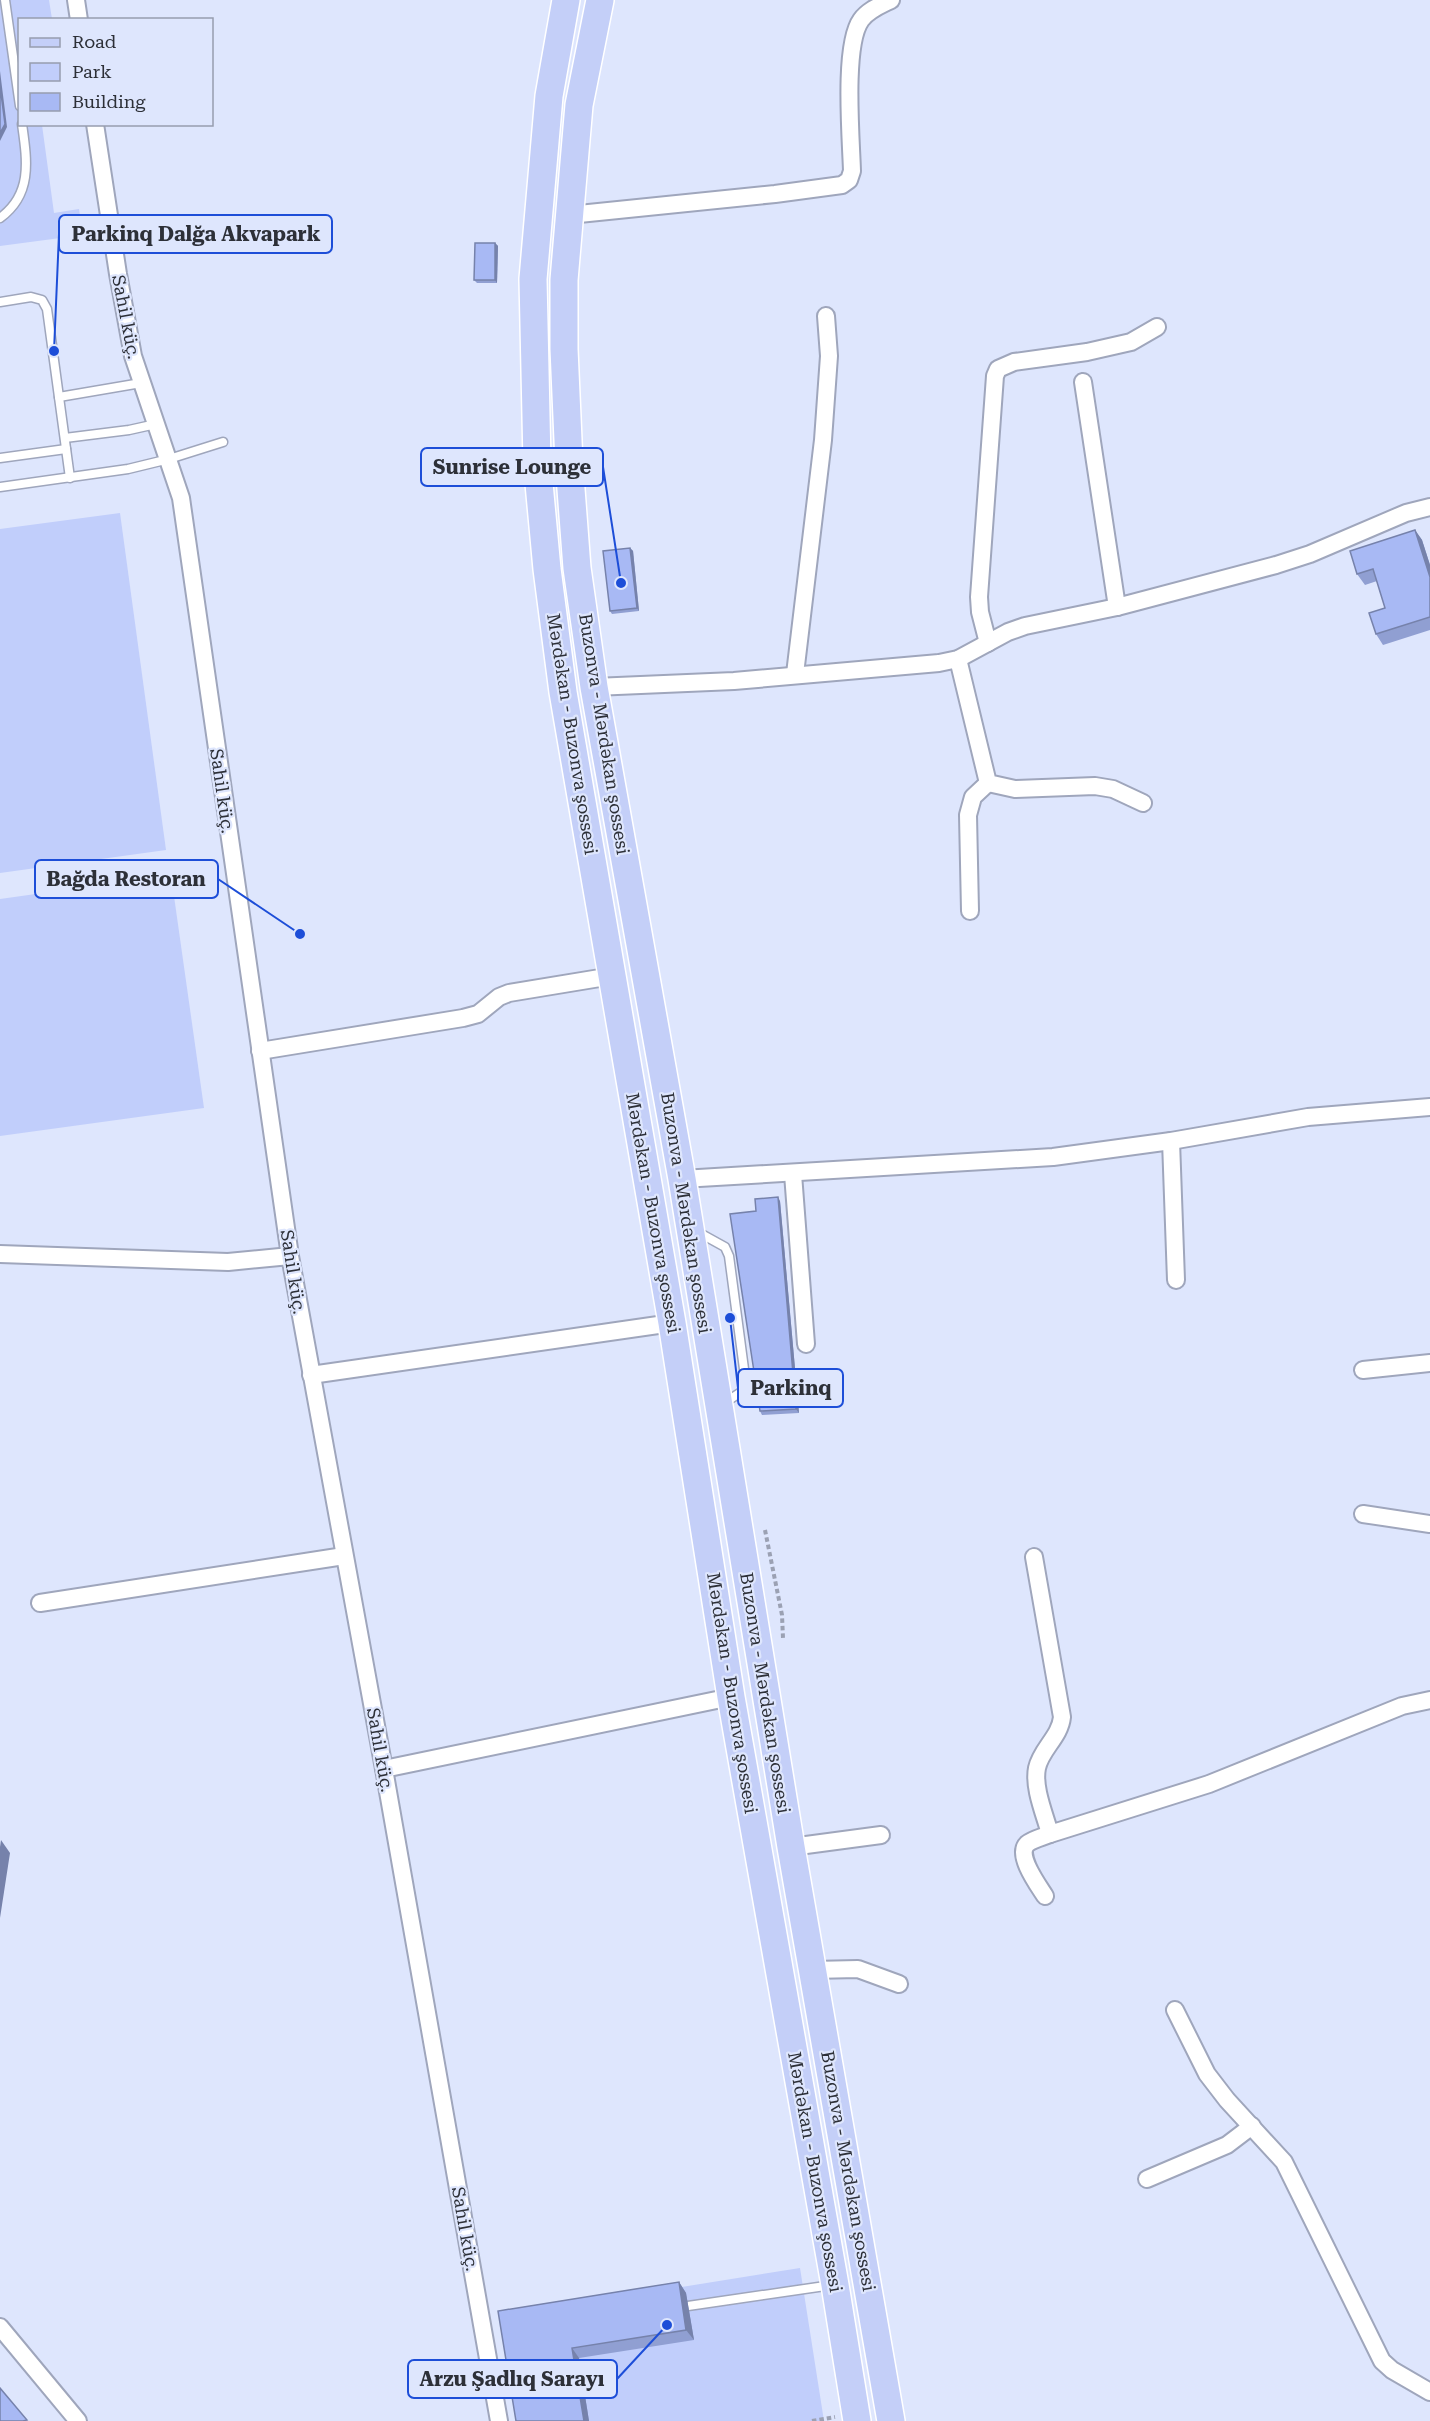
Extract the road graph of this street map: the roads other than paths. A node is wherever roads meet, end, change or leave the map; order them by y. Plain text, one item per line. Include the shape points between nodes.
1 (5, 0) edge
2 (76, 0) edge
3 (566, 0) edge
4 (600, 0) edge
5 (891, 0) edge
6 (79, 18) edge
7 (18, 92) edge
8 (22, 126) edge
9 (95, 126) edge
10 (569, 215) junction
11 (0, 218) edge
12 (0, 302) edge
13 (826, 315) dead end
14 (1157, 327) dead end
15 (1083, 382) dead end
16 (141, 383) junction
17 (59, 397) junction
18 (156, 424) junction
19 (64, 438) junction
20 (223, 442) dead end
21 (66, 449) junction
22 (0, 458) edge
23 (169, 459) junction
24 (70, 478) junction
25 (0, 487) edge
26 (1430, 507) edge
27 (1117, 607) junction
28 (988, 643) junction
29 (958, 659) junction
30 (795, 675) junction
31 (594, 687) junction
32 (988, 783) junction
33 (1143, 803) dead end
34 (970, 910) dead end
35 (612, 976) junction
36 (260, 1051) junction
37 (1430, 1107) edge
38 (1171, 1141) junction
39 (793, 1174) junction
40 (682, 1179) junction
41 (0, 1254) edge
42 (290, 1256) junction
43 (1176, 1280) dead end
44 (672, 1323) junction
45 (806, 1344) dead end
46 (1430, 1363) edge
47 (1363, 1370) dead end
48 (311, 1375) junction
49 (1363, 1514) dead end
50 (1430, 1524) edge
51 (344, 1556) junction
52 (1034, 1557) dead end
53 (40, 1603) dead end
54 (732, 1697) junction
55 (1430, 1700) edge
56 (384, 1769) junction
57 (1050, 1834) junction
58 (880, 1835) dead end
59 (791, 1847) junction
60 (1045, 1896) dead end
61 (812, 1970) junction
62 (899, 1984) dead end
63 (1175, 2010) dead end
64 (1252, 2126) junction
65 (1147, 2179) dead end
66 (835, 2285) junction
67 (688, 2306) dead end
68 (0, 2327) edge
69 (1430, 2392) edge
70 (78, 2421) edge
71 (499, 2421) edge
72 (857, 2421) edge
73 (891, 2421) edge

1 - 7 lane
2 - 6 street
3 - 35 main road, Mərdəkan - Buzonva şossesi via 549,96 537,215 533,290 537,462 563,692
4 - 10 main road, Buzonva - Mərdəkan şossesi via 579,105
5 - 10 street via 870,10 855,31 850,70 852,171 842,185
8 - 11 lane via 26,180 22,195
9 - 16 street, Sahil küç. via 126,323
10 - 31 main road, Buzonva - Mərdəkan şossesi via 564,349 569,463
12 - 17 lane via 31,297 42,300 47,309
13 - 30 street via 829,356 823,440
14 - 28 street via 1131,342 1014,362 998,369 979,597
15 - 27 street
16 - 17 lane
16 - 18 street, Sahil küç.
17 - 19 lane
18 - 19 lane
18 - 23 street, Sahil küç.
19 - 21 lane
20 - 23 lane
21 - 22 lane
21 - 24 lane
23 - 24 lane via 107,474
23 - 36 street, Sahil küç. via 181,498
24 - 25 lane
26 - 27 street via 1276,565
27 - 28 street via 1025,626
28 - 29 street
29 - 30 street
29 - 32 street
30 - 31 street
31 - 40 main road, Buzonva - Mərdəkan şossesi
32 - 33 street via 1016,789 1095,786 1113,789
32 - 34 street via 973,797 968,815
35 - 36 street via 509,993 478,1014 463,1018
35 - 44 main road, Mərdəkan - Buzonva şossesi
36 - 42 street, Sahil küç.
37 - 38 street via 1308,1117
38 - 39 street via 1053,1157
38 - 43 street
39 - 40 street
39 - 45 street
40 - 59 main road, Buzonva - Mərdəkan şossesi
41 - 42 street via 228,1262
42 - 48 street, Sahil küç.
44 - 48 street
44 - 54 main road, Mərdəkan - Buzonva şossesi
46 - 47 street
48 - 51 street, Sahil küç.
49 - 50 street
51 - 53 street
51 - 56 street, Sahil küç.
52 - 57 street via 1062,1717 1061,1728 1037,1768
54 - 56 street
54 - 66 main road, Mərdəkan - Buzonva şossesi
55 - 57 street via 1402,1706 1209,1784
56 - 71 street, Sahil küç.
57 - 60 street via 1024,1847 1025,1861
58 - 59 street
59 - 61 main road, Buzonva - Mərdəkan şossesi
61 - 62 street via 858,1969
61 - 73 main road, Buzonva - Mərdəkan şossesi
63 - 64 street via 1208,2074
64 - 65 street via 1227,2145
64 - 69 street via 1297,2183 1382,2361
66 - 67 lane
66 - 72 main road, Mərdəkan - Buzonva şossesi
68 - 70 street

